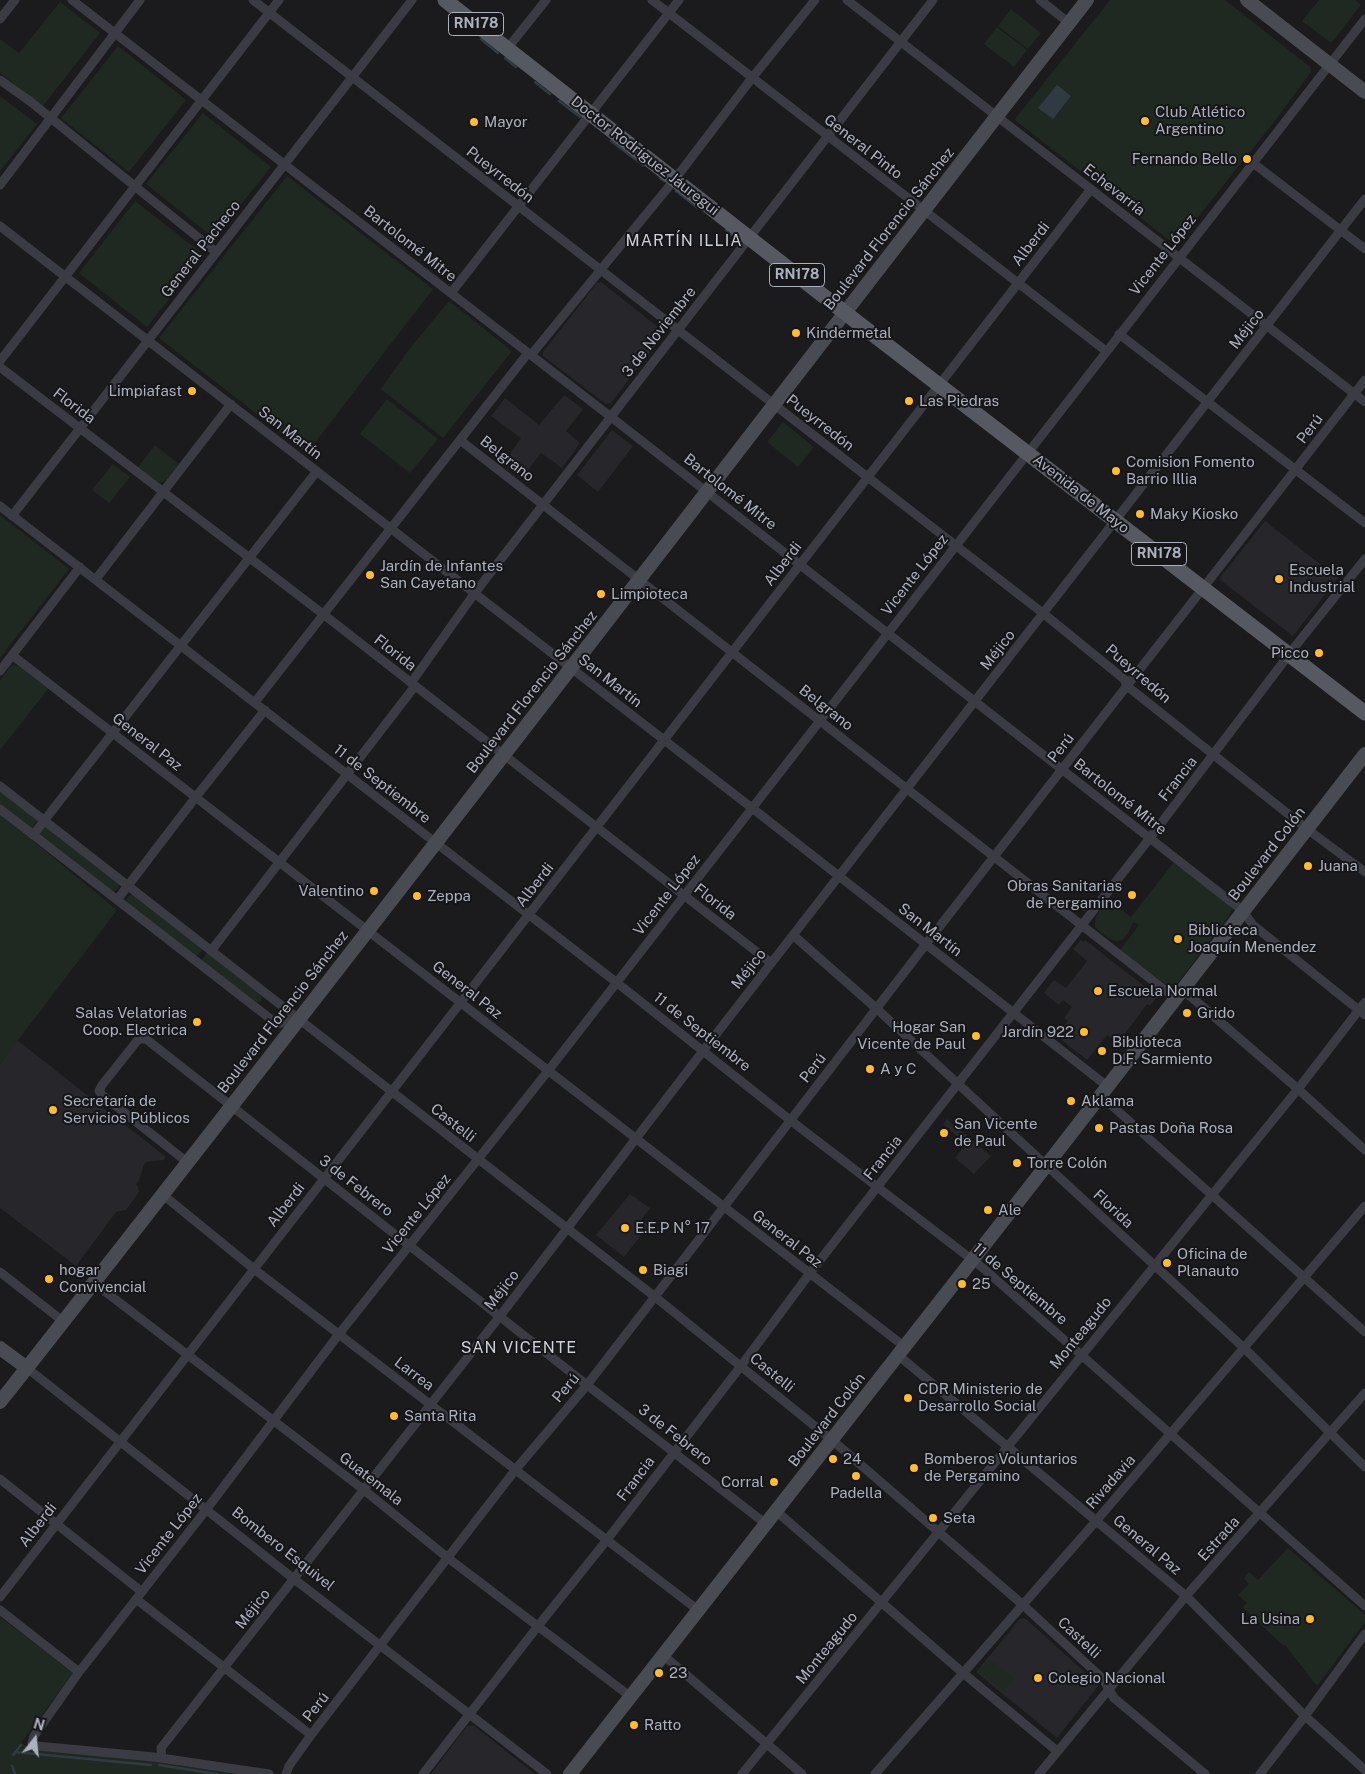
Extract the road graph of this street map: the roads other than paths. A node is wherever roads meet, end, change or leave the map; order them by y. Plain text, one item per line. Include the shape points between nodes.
1 (15, 0) edge
2 (72, 0) edge
3 (140, 0) edge
4 (253, 0) edge
5 (279, 0) edge
6 (412, 0) edge
7 (445, 0) edge
8 (546, 0) edge
9 (652, 0) edge
10 (679, 0) edge
11 (815, 0) edge
12 (847, 0) edge
13 (933, 0) edge
14 (1040, 0) edge
15 (1087, 0) edge
16 (1247, 0) edge
17 (269, 12) junction
18 (669, 13) junction
19 (0, 19) edge
20 (1365, 19) edge
21 (1069, 23) junction
22 (115, 33) junction
23 (901, 42) junction
24 (508, 49) junction
25 (1330, 65) junction
26 (353, 77) junction
27 (752, 78) junction
28 (0, 80) edge
29 (1365, 92) edge
30 (201, 100) junction
31 (590, 114) junction
32 (50, 118) junction
33 (996, 118) junction
34 (827, 136) junction
35 (1253, 163) junction
36 (285, 165) junction
37 (675, 178) junction
38 (0, 185) edge
39 (135, 187) junction
40 (1091, 189) junction
41 (1365, 199) edge
42 (519, 207) junction
43 (923, 210) junction
44 (0, 226) edge
45 (1341, 230) junction
46 (749, 238) junction
47 (1365, 249) edge
48 (216, 252) junction
49 (1179, 257) junction
50 (600, 269) junction
51 (66, 276) junction
52 (1018, 283) junction
53 (451, 293) junction
54 (844, 312) junction
55 (1267, 326) junction
56 (678, 330) junction
57 (1119, 334) junction
58 (148, 340) junction
59 (1106, 351) junction
60 (530, 354) junction
61 (0, 361) edge
62 (0, 367) edge
63 (1365, 380) edge
64 (939, 385) junction
65 (1354, 394) junction
66 (1207, 402) junction
67 (1365, 402) edge
68 (231, 404) junction
69 (774, 405) junction
70 (611, 417) junction
71 (79, 427) junction
72 (460, 440) junction
73 (1028, 452) junction
74 (317, 471) junction
75 (1295, 471) junction
76 (868, 477) junction
77 (164, 491) junction
78 (708, 492) junction
79 (543, 505) junction
80 (0, 506) edge
81 (12, 516) junction
82 (1115, 520) junction
83 (1365, 523) edge
84 (390, 529) junction
85 (956, 545) junction
86 (248, 557) junction
87 (1365, 559) edge
88 (800, 564) junction
89 (80, 567) junction
90 (639, 579) junction
91 (96, 580) junction
92 (1203, 588) junction
93 (474, 594) junction
94 (323, 614) junction
95 (1044, 614) junction
96 (888, 633) junction
97 (180, 645) junction
98 (733, 652) junction
99 (12, 655) junction
100 (1290, 655) junction
101 (570, 668) junction
102 (0, 671) edge
103 (413, 684) junction
104 (1128, 686) junction
105 (254, 702) junction
106 (975, 702) junction
107 (265, 710) junction
108 (1365, 713) edge
109 (820, 720) junction
110 (112, 732) junction
111 (664, 741) junction
112 (1365, 754) edge
113 (1214, 755) junction
114 (503, 756) junction
115 (1062, 769) junction
116 (347, 774) junction
117 (0, 786) edge
118 (907, 790) junction
119 (195, 798) junction
120 (752, 808) junction
121 (0, 809) edge
122 (44, 820) junction
123 (597, 827) junction
124 (1307, 829) junction
125 (33, 835) junction
126 (1150, 838) junction
127 (436, 843) junction
128 (994, 857) junction
129 (278, 862) junction
130 (1365, 872) edge
131 (840, 876) junction
132 (128, 886) junction
133 (684, 895) junction
134 (117, 900) junction
135 (1243, 911) junction
136 (529, 914) junction
137 (1082, 925) junction
138 (367, 931) junction
139 (794, 935) junction
140 (926, 944) junction
141 (209, 950) junction
142 (197, 962) junction
143 (771, 964) junction
144 (616, 982) junction
145 (1179, 993) junction
146 (460, 1003) junction
147 (877, 1008) junction
148 (1363, 1009) edge
149 (1014, 1013) junction
150 (299, 1019) junction
151 (703, 1051) junction
152 (548, 1071) junction
153 (959, 1084) junction
154 (1298, 1088) junction
155 (1104, 1090) junction
156 (391, 1092) junction
157 (231, 1107) junction
158 (790, 1120) junction
159 (636, 1139) junction
160 (1365, 1150) edge
161 (478, 1160) junction
162 (187, 1162) junction
163 (1046, 1166) junction
164 (324, 1178) junction
165 (878, 1186) junction
166 (162, 1194) junction
167 (1211, 1195) junction
168 (1365, 1206) edge
169 (723, 1207) junction
170 (567, 1229) junction
171 (409, 1245) junction
172 (972, 1261) junction
173 (1154, 1266) junction
174 (254, 1269) junction
175 (0, 1272) edge
176 (810, 1273) junction
177 (1302, 1277) junction
178 (94, 1282) junction
179 (654, 1296) junction
180 (500, 1316) junction
181 (64, 1322) junction
182 (1365, 1332) edge
183 (339, 1334) junction
184 (0, 1348) edge
185 (1244, 1348) junction
186 (902, 1351) junction
187 (187, 1355) junction
188 (1082, 1355) junction
189 (741, 1366) junction
190 (27, 1368) junction
191 (587, 1385) junction
192 (1365, 1393) edge
193 (0, 1402) edge
194 (430, 1404) junction
195 (274, 1421) junction
196 (1171, 1433) junction
197 (1330, 1434) junction
198 (832, 1440) junction
199 (121, 1442) junction
200 (1008, 1446) junction
201 (675, 1452) junction
202 (1365, 1467) edge
203 (516, 1469) junction
204 (0, 1479) edge
205 (364, 1490) junction
206 (206, 1510) junction
207 (776, 1511) junction
208 (1261, 1513) junction
209 (1096, 1521) junction
210 (56, 1524) junction
211 (766, 1524) junction
212 (938, 1531) junction
213 (606, 1541) junction
214 (448, 1558) junction
215 (294, 1579) junction
216 (139, 1595) junction
217 (1186, 1596) junction
218 (0, 1597) edge
219 (882, 1602) junction
220 (1022, 1604) junction
221 (1365, 1606) edge
222 (0, 1610) edge
223 (698, 1610) junction
224 (538, 1626) junction
225 (1365, 1634) edge
226 (381, 1646) junction
227 (664, 1655) junction
228 (225, 1666) junction
229 (79, 1672) junction
230 (963, 1673) junction
231 (1109, 1689) junction
232 (631, 1697) junction
233 (470, 1713) junction
234 (1305, 1716) junction
235 (311, 1735) junction
236 (767, 1743) junction
237 (1057, 1751) junction
238 (162, 1758) junction
239 (1365, 1770) edge
240 (269, 1774) edge
241 (286, 1774) edge
242 (423, 1774) edge
243 (547, 1774) edge
244 (570, 1774) edge
245 (742, 1774) edge
246 (802, 1774) edge
247 (875, 1774) edge
248 (1039, 1774) edge
249 (1205, 1774) edge
250 (1260, 1774) edge

1 - 19 street
2 - 22 street, Bartolomé Mitre
3 - 22 street
4 - 17 street, Pueyrredón
5 - 17 street
6 - 26 street, General Pacheco
7 - 24 main road, Doctor Rodríguez Jáuregui / RN178
8 - 24 street
9 - 18 street, General Pinto
10 - 18 street
11 - 27 street
12 - 23 street, Echevarría
13 - 23 street, 3 de Noviembre
14 - 21 street
15 - 21 main road, Boulevard Florencio Sánchez
16 - 25 main road
17 - 26 street, Pueyrredón
17 - 30 street
18 - 27 street, General Pinto
18 - 31 street
20 - 25 street, Vicente López
21 - 33 main road, Boulevard Florencio Sánchez
22 - 30 street, Bartolomé Mitre
22 - 32 street
23 - 33 street, Echevarría
23 - 34 street, 3 de Noviembre
24 - 31 main road, Doctor Rodríguez Jáuregui / RN178
25 - 29 main road
25 - 35 street, Vicente López
26 - 36 street, General Pacheco
26 - 42 street, Pueyrredón
27 - 34 street, General Pinto
27 - 37 street
28 - 32 street
30 - 36 street, Bartolomé Mitre
30 - 39 street
31 - 37 main road, Doctor Rodríguez Jáuregui / RN178
31 - 42 street
32 - 38 street
32 - 39 street
33 - 40 street, Echevarría
33 - 43 main road, Boulevard Florencio Sánchez
34 - 43 street, General Pinto
34 - 46 street, 3 de Noviembre
35 - 45 street
35 - 49 street, Vicente López
36 - 48 street, General Pacheco
36 - 53 street, Bartolomé Mitre
37 - 46 main road, Doctor Rodríguez Jáuregui / RN178
37 - 50 street
39 - 48 street
39 - 51 street
40 - 49 street, Echevarría
40 - 52 street, Alberdi
41 - 45 street, Méjico
42 - 50 street, Pueyrredón
42 - 53 street
43 - 52 street, General Pinto
43 - 54 main road, Boulevard Florencio Sánchez
44 - 51 street, San Martín
45 - 47 street
45 - 55 street, Méjico
46 - 54 main road, Doctor Rodríguez Jáuregui / RN178
46 - 56 street, 3 de Noviembre
48 - 58 street, General Pacheco
49 - 55 street, Echevarría
49 - 57 street, Vicente López
50 - 56 street, Pueyrredón
50 - 60 street
51 - 58 street, San Martín
51 - 61 street
52 - 59 street, General Pinto
52 - 64 street, Alberdi
53 - 60 street, Bartolomé Mitre
54 - 64 main road, Avenida de Mayo / RN178
54 - 69 main road, Boulevard Florencio Sánchez
55 - 65 street, Echevarría
55 - 66 street, Méjico
56 - 69 street, Pueyrredón
56 - 70 street, 3 de Noviembre
57 - 59 street, Vicente López
57 - 66 street
58 - 68 street, San Martín
58 - 71 street, General Pacheco
59 - 73 street, Vicente López
60 - 70 street, Bartolomé Mitre
60 - 72 street
62 - 71 street, Florida
63 - 65 street, Perú
64 - 73 main road, Avenida de Mayo / RN178
64 - 76 street, Alberdi
65 - 67 street, Echevarría
65 - 75 street, Perú
66 - 75 street
66 - 82 street, Méjico
68 - 74 street, San Martín
68 - 77 street
69 - 76 street, Pueyrredón
69 - 78 main road, Boulevard Florencio Sánchez
70 - 78 street, Bartolomé Mitre
70 - 79 street, 3 de Noviembre
71 - 77 street, Florida
71 - 81 street, General Pacheco
72 - 79 street, Belgrano
72 - 84 street
73 - 82 main road, Avenida de Mayo / RN178
73 - 85 street, Vicente López
74 - 84 street, San Martín
74 - 86 street
75 - 83 street
75 - 92 street, Perú
76 - 85 street, Pueyrredón
76 - 88 street, Alberdi
77 - 86 street, Florida
77 - 91 street
78 - 88 street, Bartolomé Mitre
78 - 90 main road, Boulevard Florencio Sánchez
79 - 90 street, Belgrano
79 - 93 street, 3 de Noviembre
80 - 81 street, 11 de Septiembre
81 - 89 street, 11 de Septiembre
82 - 92 main road, Avenida de Mayo / RN178
82 - 95 street, Méjico
84 - 93 street, San Martín
84 - 94 street
85 - 95 street, Pueyrredón
85 - 96 street, Vicente López
86 - 94 street, Florida
86 - 97 street
87 - 100 street, Francia
88 - 96 street, Bartolomé Mitre
88 - 98 street, Alberdi
89 - 91 street, 11 de Septiembre
89 - 99 street
90 - 98 street, Belgrano
90 - 101 main road, Boulevard Florencio Sánchez
91 - 97 street, 11 de Septiembre
92 - 100 main road, Avenida de Mayo / RN178
92 - 104 street, Perú
93 - 101 street, San Martín
93 - 103 street, 3 de Noviembre
94 - 103 street, Florida
94 - 105 street
95 - 104 street, Pueyrredón via 1124,678
95 - 106 street, Méjico
96 - 106 street, Bartolomé Mitre
96 - 109 street, Vicente López
97 - 105 street, 11 de Septiembre
97 - 110 street
98 - 109 street, Belgrano
98 - 111 street, Alberdi
99 - 102 street
99 - 110 street, General Paz
100 - 108 main road, Avenida de Mayo / RN178
100 - 113 street, Francia
101 - 111 street, San Martín
101 - 114 main road, Boulevard Florencio Sánchez
103 - 114 street, Florida
103 - 116 street, 3 de Noviembre
104 - 113 street, Pueyrredón
104 - 115 street, Perú
105 - 107 street, 11 de Septiembre
106 - 115 street, Bartolomé Mitre
106 - 118 street, Méjico
107 - 116 street, 11 de Septiembre
107 - 119 street
109 - 118 street, Belgrano
109 - 120 street, Vicente López
110 - 119 street, General Paz
110 - 122 street
111 - 120 street, San Martín
111 - 123 street, Alberdi
112 - 124 main road, Boulevard Colón
113 - 124 street, Pueyrredón
113 - 126 street, Francia
114 - 123 street, Florida
114 - 127 main road, Boulevard Florencio Sánchez
115 - 126 street, Bartolomé Mitre
115 - 128 street, Perú
116 - 127 street, 11 de Septiembre
116 - 129 street, 3 de Noviembre
117 - 122 street, Castelli
118 - 128 street, Belgrano
118 - 131 street, Méjico
119 - 129 street, General Paz
119 - 132 street
120 - 131 street, San Martín
120 - 133 street, Vicente López
121 - 125 street
122 - 125 street
122 - 132 street, Castelli
123 - 133 street, Florida
123 - 136 street, Alberdi
124 - 130 street, Pueyrredón
124 - 135 main road, Boulevard Colón
125 - 134 street
126 - 135 street, Bartolomé Mitre
126 - 137 street, Francia
127 - 136 street, 11 de Septiembre
127 - 138 main road, Boulevard Florencio Sánchez
128 - 137 street, Belgrano
128 - 140 street, Perú
129 - 138 street, General Paz
129 - 141 street, 3 de Noviembre
131 - 139 street, Méjico
131 - 140 street, San Martín
132 - 134 street
132 - 141 street, Castelli
133 - 143 street, Florida
133 - 144 street, Vicente López
134 - 142 street
135 - 145 main road, Boulevard Colón
135 - 148 street, Bartolomé Mitre via 1253,924
136 - 144 street, 11 de Septiembre
136 - 146 street, Alberdi
137 - 145 street, Belgrano
137 - 149 street, Francia
138 - 146 street, General Paz
138 - 150 main road, Boulevard Florencio Sánchez
139 - 143 street, Méjico
139 - 147 street, Florida
140 - 147 street, Perú
140 - 149 street, San Martín
141 - 142 street, 3 de Noviembre
141 - 150 street, Castelli
142 - 150 street via 277,1024
143 - 151 street, Méjico
144 - 151 street, 11 de Septiembre
144 - 152 street, Vicente López
145 - 154 street, Belgrano
145 - 155 main road, Boulevard Colón
146 - 152 street, General Paz
146 - 156 street, Alberdi
147 - 153 street, Florida
147 - 158 street, Perú
148 - 154 street, Monteagudo
149 - 153 street, Francia
149 - 155 street, San Martín
150 - 156 street, Castelli
150 - 157 main road, Boulevard Florencio Sánchez
151 - 158 street, 11 de Septiembre
151 - 159 street, Méjico
152 - 159 street, General Paz
152 - 161 street, Vicente López
153 - 163 street, Florida
153 - 165 street, Francia
154 - 160 street, Belgrano
154 - 167 street, Monteagudo
155 - 163 main road, Boulevard Colón
155 - 167 street, San Martín
156 - 161 street, Castelli
156 - 164 street, Alberdi
157 - 162 main road, Boulevard Florencio Sánchez
157 - 162 street, 3 de Febrero via 146,1039 137,1040 100,1091
157 - 164 street, 3 de Febrero
158 - 165 street, 11 de Septiembre
158 - 169 street, Perú
159 - 169 street, General Paz
159 - 170 street, Méjico
161 - 170 street, Castelli
161 - 171 street, Vicente López
162 - 166 main road, Boulevard Florencio Sánchez
163 - 172 main road, Boulevard Colón
163 - 173 street, Florida
164 - 171 street, 3 de Febrero
164 - 174 street, Alberdi
165 - 172 street, 11 de Septiembre
165 - 176 street, Francia
166 - 174 street, Larrea
166 - 178 main road, Boulevard Florencio Sánchez
167 - 173 street, Monteagudo
167 - 177 street, San Martín
168 - 177 street, Rivadavia
169 - 176 street, General Paz
169 - 179 street, Perú
170 - 179 street, Castelli
170 - 180 street, Méjico
171 - 180 street, 3 de Febrero
171 - 183 street, Vicente López
172 - 186 main road, Boulevard Colón
172 - 188 street, 11 de Septiembre
173 - 185 street, Florida
173 - 188 street, Monteagudo
174 - 183 street, Larrea
174 - 187 street, Alberdi
175 - 181 street
176 - 186 street, General Paz
176 - 189 street, Francia
177 - 182 street, San Martín
177 - 185 street, Rivadavia
178 - 181 main road, Boulevard Florencio Sánchez
178 - 187 street, Guatemala
179 - 189 street, Castelli
179 - 191 street, Perú
180 - 191 street, 3 de Febrero
180 - 194 street, Méjico
181 - 190 main road, Boulevard Florencio Sánchez
183 - 194 street, Larrea
183 - 195 street, Vicente López
184 - 190 main road, Bombero Esquivel
185 - 196 street, Rivadavia
185 - 197 street, Florida
186 - 198 main road, Boulevard Colón
186 - 200 street, General Paz
187 - 195 street, Guatemala
187 - 199 street, Alberdi
188 - 196 street, 11 de Septiembre
188 - 200 street, Monteagudo
189 - 198 street, Castelli
189 - 201 street, Francia
190 - 193 main road, Boulevard Florencio Sánchez
190 - 199 street, Bombero Esquivel
191 - 201 street, 3 de Febrero
191 - 203 street, Perú
192 - 197 street, Estrada
194 - 203 street, Larrea
194 - 205 street, Méjico
195 - 205 street, Guatemala
195 - 206 street, Vicente López
196 - 208 street, 11 de Septiembre
196 - 209 street, Rivadavia
197 - 202 street, Florida
197 - 208 street, Estrada
198 - 207 main road, Boulevard Colón
198 - 212 street, Castelli
199 - 206 street, Bombero Esquivel
199 - 210 street, Alberdi
200 - 209 street, General Paz
200 - 212 street, Monteagudo
201 - 211 street, 3 de Febrero
201 - 213 street, Francia
203 - 213 street, Larrea
203 - 214 street, Perú
204 - 210 street
205 - 214 street, Guatemala
205 - 215 street, Méjico
206 - 215 street, Bombero Esquivel
206 - 216 street, Vicente López
207 - 211 main road, Boulevard Colón
207 - 219 street
208 - 217 street, Estrada
208 - 221 street, 11 de Septiembre
209 - 217 street, General Paz
209 - 220 street, Rivadavia
210 - 216 street
210 - 218 street, Alberdi
211 - 223 main road, Boulevard Colón
212 - 219 street, Monteagudo
212 - 220 street, Castelli
213 - 223 street, Larrea
213 - 224 street, Francia
214 - 224 street, Guatemala
214 - 226 street, Perú
215 - 226 street, Bombero Esquivel
215 - 228 street, Méjico
216 - 228 street
216 - 229 street, Vicente López
217 - 231 street, Estrada
217 - 234 street, General Paz
219 - 230 street
219 - 236 street, Monteagudo
220 - 230 street, Rivadavia
220 - 231 street, Castelli via 1103,1679
222 - 229 street
223 - 227 main road, Boulevard Colón
224 - 232 street, Guatemala
224 - 233 street, Francia
225 - 234 street
226 - 233 street, Bombero Esquivel
226 - 235 street, Perú
227 - 232 main road, Boulevard Colón
227 - 236 street
228 - 235 street
228 - 238 street, Méjico via 161,1748
229 - 238 street, Vicente López via 32,1739 33,1745
230 - 237 street
230 - 247 street, Rivadavia
231 - 237 street, Estrada
231 - 249 street, Castelli via 1114,1698
232 - 244 main road, Boulevard Colón
233 - 242 street, Francia
233 - 243 street, Bombero Esquivel
234 - 239 street, General Paz
234 - 250 street
235 - 241 street, Perú
236 - 245 street, Monteagudo
236 - 246 street
237 - 248 street, Estrada
238 - 240 street

